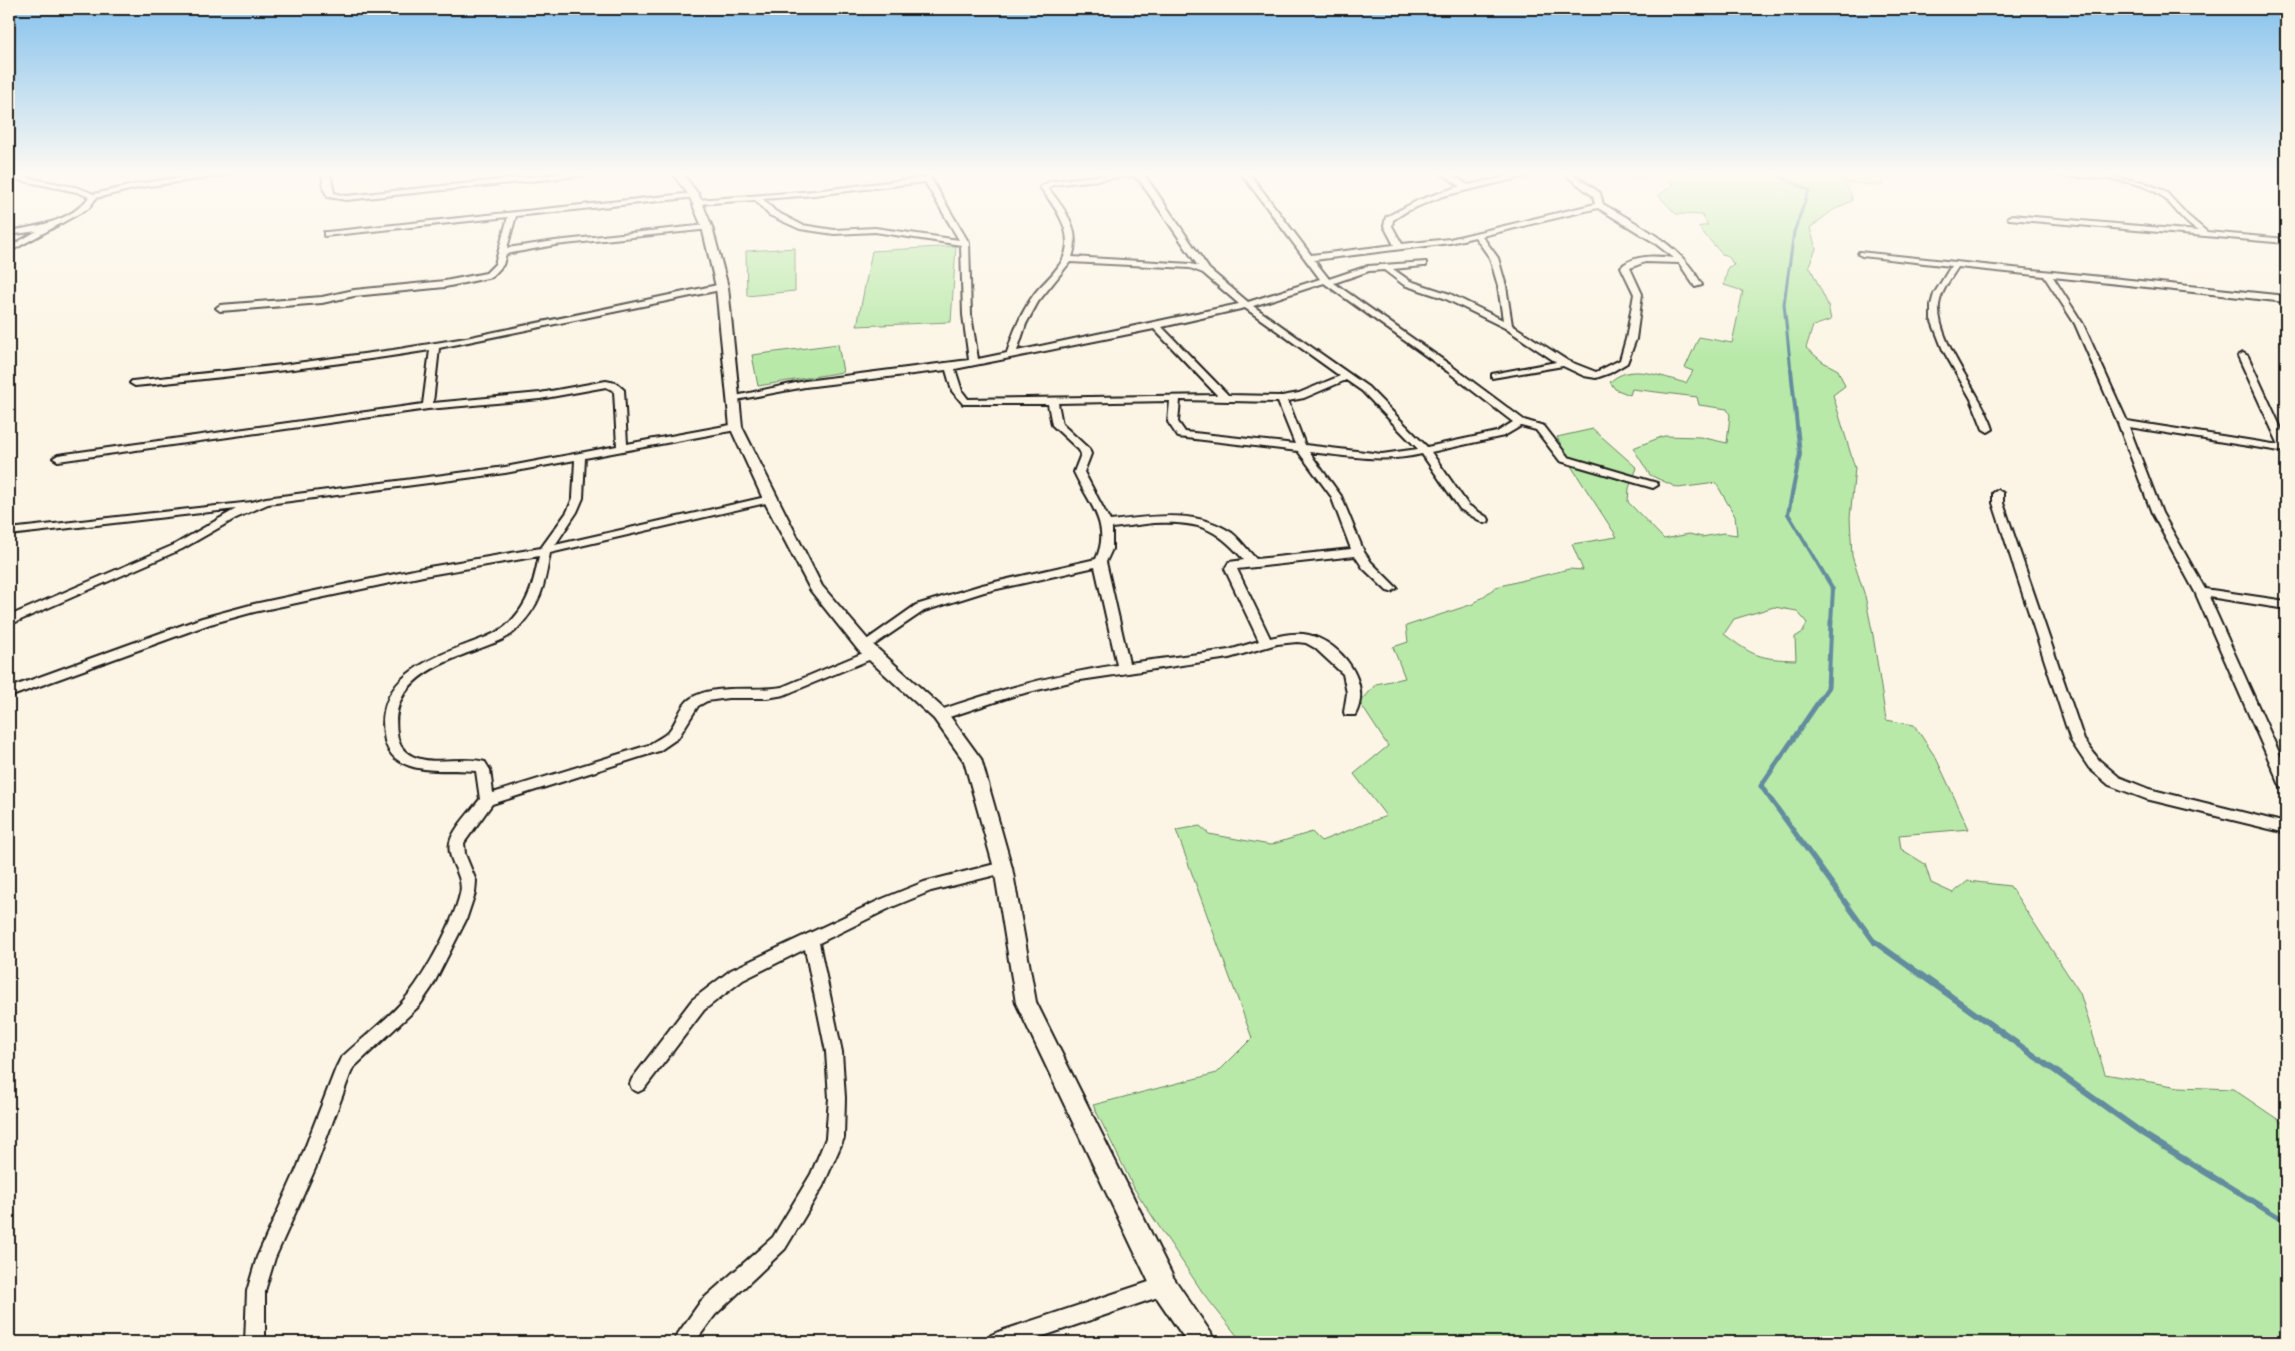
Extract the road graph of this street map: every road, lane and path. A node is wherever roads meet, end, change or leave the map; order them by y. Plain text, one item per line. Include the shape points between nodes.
1 (33, 236) edge
2 (506, 236) edge
3 (626, 236) edge
4 (709, 236) edge
5 (917, 236) edge
6 (961, 236) edge
7 (1071, 236) edge
8 (1182, 236) edge
9 (1293, 236) edge
10 (1394, 236) edge
11 (1468, 236) edge
12 (1478, 236) edge
13 (1649, 236) edge
14 (2232, 236) edge
15 (2286, 241) edge
16 (965, 243) junction
17 (11, 247) edge
18 (1400, 247) junction
19 (501, 252) junction
20 (1862, 254) dead end
21 (1310, 258) junction
22 (1068, 259) junction
23 (1683, 261) junction
24 (1423, 264) dead end
25 (1956, 264) junction
26 (1385, 267) junction
27 (1206, 271) junction
28 (2048, 275) junction
29 (1327, 281) junction
30 (1698, 285) dead end
31 (722, 287) junction
32 (2286, 299) edge
33 (1248, 305) junction
34 (220, 308) dead end
35 (1156, 326) junction
36 (1508, 326) junction
37 (435, 346) junction
38 (1011, 355) junction
39 (2243, 356) dead end
40 (974, 362) junction
41 (1564, 363) junction
42 (950, 367) junction
43 (1348, 376) junction
44 (1495, 376) dead end
45 (135, 383) dead end
46 (1224, 396) junction
47 (1176, 397) junction
48 (734, 399) junction
49 (1052, 400) junction
50 (1282, 400) junction
51 (428, 406) junction
52 (1520, 422) junction
53 (2123, 423) junction
54 (736, 427) junction
55 (1988, 429) dead end
56 (622, 447) junction
57 (1301, 448) junction
58 (2286, 449) edge
59 (1425, 451) junction
60 (580, 457) junction
61 (58, 458) dead end
62 (1653, 485) dead end
63 (1998, 493) dead end
64 (770, 499) junction
65 (253, 505) junction
66 (1484, 520) dead end
67 (1108, 525) junction
68 (9, 532) edge
69 (545, 552) junction
70 (1358, 552) junction
71 (1100, 562) junction
72 (1252, 562) junction
73 (1391, 588) dead end
74 (2201, 592) junction
75 (2286, 605) edge
76 (9, 621) edge
77 (1267, 644) junction
78 (868, 650) junction
79 (1124, 668) junction
80 (9, 693) edge
81 (1350, 712) dead end
82 (940, 715) junction
83 (2286, 783) edge
84 (487, 800) junction
85 (2286, 828) edge
86 (1003, 868) junction
87 (811, 940) junction
88 (638, 1084) dead end
89 (1164, 1286) junction
90 (255, 1342) edge
91 (684, 1342) edge
92 (998, 1342) edge
93 (1202, 1342) edge

1 - 17 street
2 - 19 street
3 - 19 street
4 - 31 street
5 - 16 street
6 - 16 street
7 - 22 street
8 - 27 street
9 - 21 street
10 - 18 street
11 - 18 street
12 - 36 street via 1494,258
13 - 23 street
14 - 15 street
16 - 40 street via 967,315
18 - 21 street
19 - 34 street via 499,265 494,271 478,278 307,301
20 - 25 street
21 - 29 street
22 - 27 street via 1190,266
22 - 38 street via 1027,313
23 - 30 street
23 - 41 street via 1630,262 1625,267 1638,294 1624,361 1597,375
24 - 26 street
25 - 28 street
25 - 55 street via 1942,283 1934,306 1939,334 1981,407
26 - 29 street
26 - 36 street via 1407,283 1447,296
27 - 33 street
28 - 32 street
28 - 53 street via 2079,324
29 - 33 street
29 - 52 street
31 - 37 street
31 - 48 street
33 - 35 street
33 - 43 street via 1308,351
35 - 38 street
35 - 46 street
36 - 41 street
37 - 45 street via 281,368
37 - 51 street
38 - 40 street
39 - 58 street
40 - 42 street
41 - 44 street
42 - 48 street via 805,384
42 - 49 street via 960,398 966,402
43 - 50 street via 1301,396
43 - 59 street via 1365,389
46 - 47 street
46 - 50 street
47 - 49 street
47 - 57 street via 1170,420 1182,435
48 - 54 street
49 - 67 street via 1057,425 1084,449 1086,454 1079,472
50 - 57 street
51 - 56 street via 530,397 613,385 619,390
51 - 61 street
52 - 59 street via 1500,434
52 - 62 street via 1540,428 1564,459
53 - 58 street
53 - 74 street via 2157,513
54 - 56 street
54 - 64 street
56 - 60 street
57 - 59 street via 1382,457
57 - 70 street via 1336,496
59 - 66 street via 1464,507
60 - 65 street via 505,470 288,497
60 - 69 street via 578,498
63 - 85 street via 1998,503 2078,741 2094,764 2114,781 2146,794
64 - 69 street
64 - 78 street via 816,588
65 - 68 street via 198,508
65 - 76 street via 180,546
67 - 71 street
67 - 72 street via 1186,518 1228,536
69 - 80 street via 423,572 254,608 206,621
69 - 84 street via 538,590 532,603 510,629 426,666 411,676 397,693 388,719 391,741 400,756 416,764 480,766
70 - 72 street
70 - 73 street
71 - 78 street via 982,589 920,608
71 - 79 street
72 - 77 street via 1233,565 1231,569
74 - 75 street
74 - 83 street
77 - 79 street via 1231,653
77 - 81 street via 1286,639 1307,640 1320,646 1347,668 1355,692
78 - 82 street
78 - 84 street via 784,691 704,697 693,703 673,735 654,748
79 - 82 street via 1053,681
82 - 86 street via 972,759
84 - 90 street via 457,843 469,881 468,893 426,982 413,1001 347,1063 342,1073 306,1169 266,1257 256,1291
86 - 87 street via 928,886
86 - 89 street via 1026,1003
87 - 88 street via 737,975 698,1005
87 - 91 street via 834,1052 835,1138 817,1180 779,1243 708,1308
89 - 92 street
89 - 93 street

